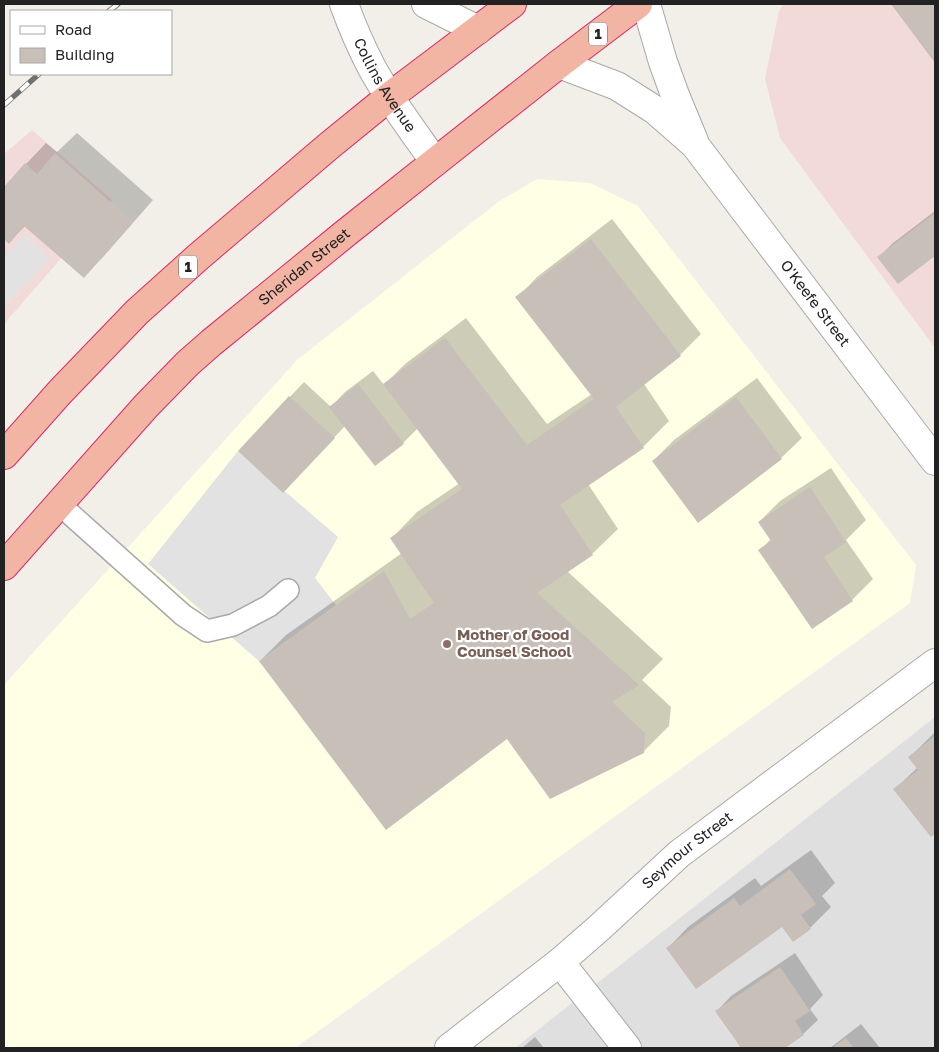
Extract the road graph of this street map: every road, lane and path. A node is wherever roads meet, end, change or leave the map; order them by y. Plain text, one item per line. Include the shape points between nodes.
1 (344, 4) edge
2 (426, 4) edge
3 (512, 4) edge
4 (638, 4) edge
5 (646, 4) edge
6 (478, 30) junction
7 (559, 64) junction
8 (389, 97) junction
9 (695, 145) junction
10 (434, 162) junction
11 (4, 455) edge
12 (935, 462) edge
13 (59, 504) junction
14 (4, 566) edge
15 (288, 590) dead end
16 (935, 663) edge
17 (560, 962) junction
18 (449, 1048) edge
19 (627, 1048) edge

1 - 8 street, Collins Avenue
2 - 6 street
3 - 6 highway, 1
4 - 7 highway, Sheridan Street / 1
5 - 9 street, O'Keefe Street via 663,62
6 - 8 highway, 1
7 - 9 street, O'Keefe Street via 618,86 655,110
7 - 10 highway, Sheridan Street / 1
8 - 10 street, Collins Avenue
8 - 11 highway, 1 via 137,312
9 - 12 street, O'Keefe Street
10 - 13 highway, Sheridan Street / 1 via 194,358 146,406
13 - 14 highway, Sheridan Street / 1
13 - 15 lane via 183,616 207,631 233,625 269,606
16 - 17 street, Seymour Street via 679,854
17 - 18 street, Seymour Street
17 - 19 street

